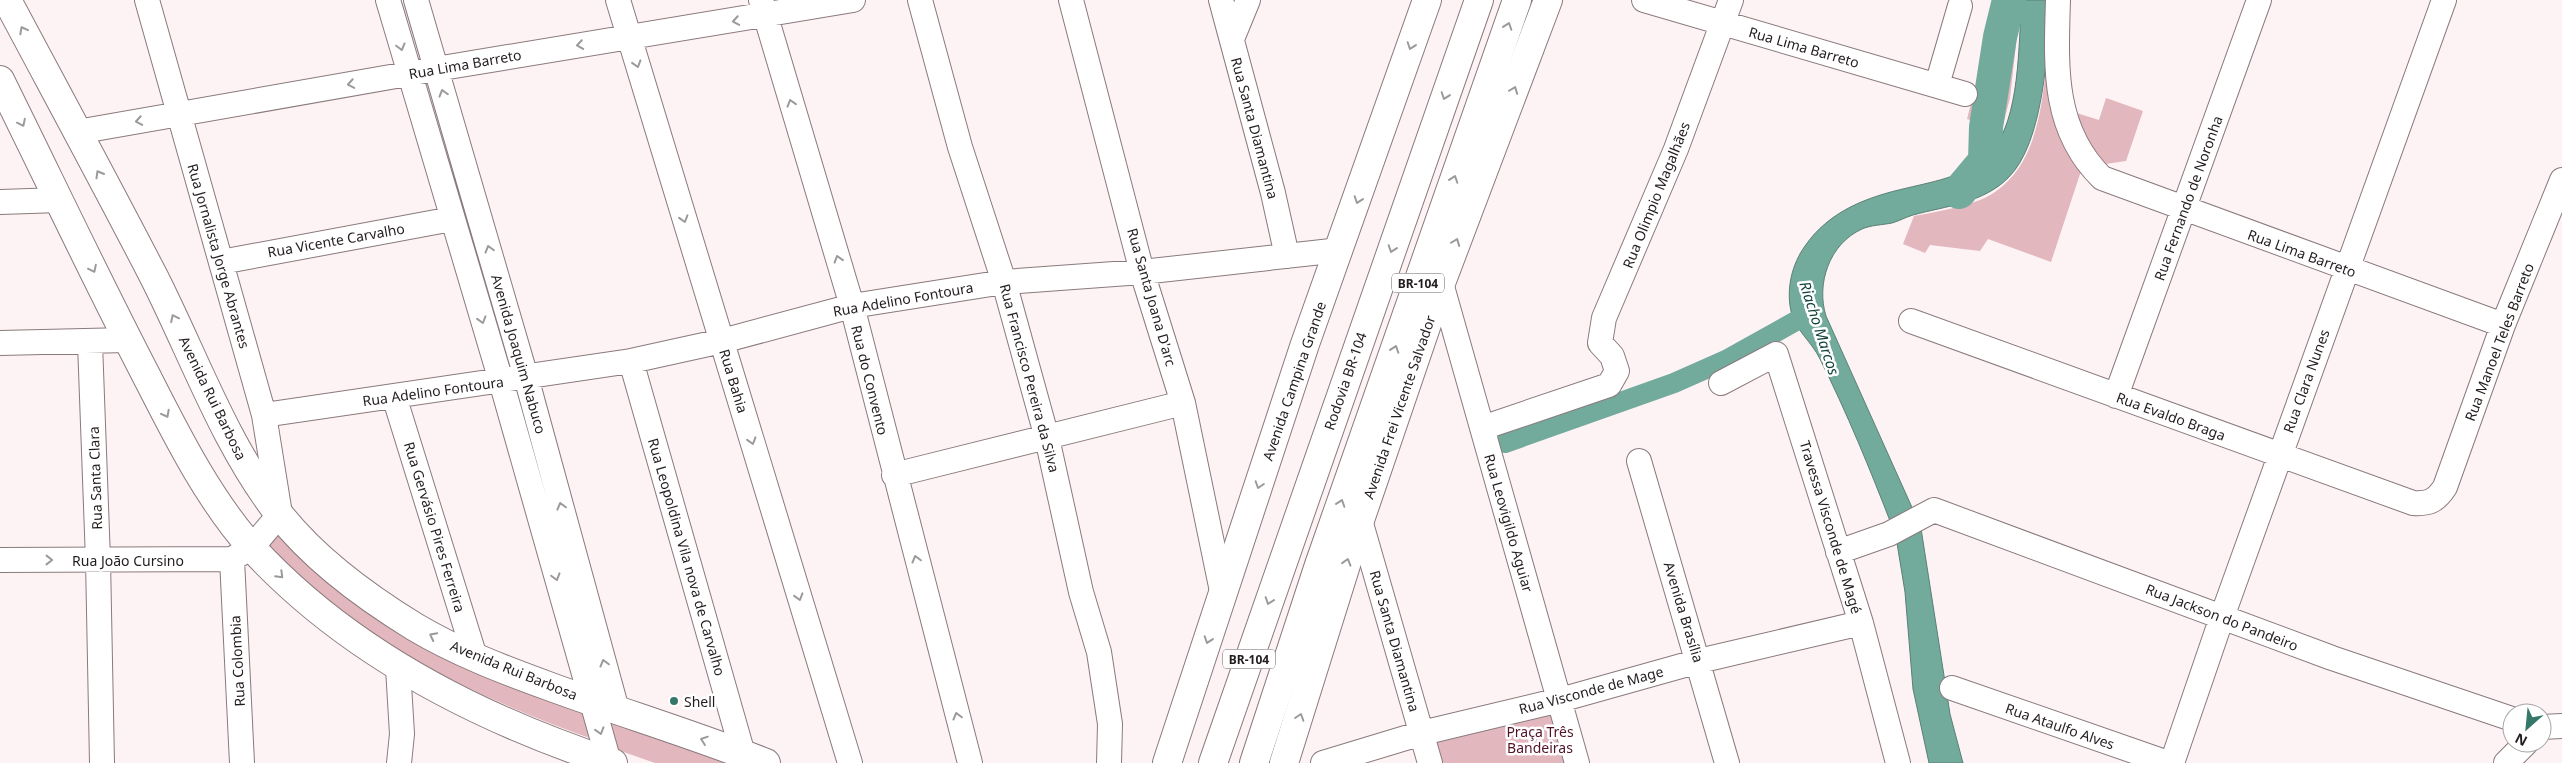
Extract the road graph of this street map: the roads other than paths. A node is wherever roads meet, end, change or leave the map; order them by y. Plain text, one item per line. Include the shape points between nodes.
1 (6, 0) edge
2 (147, 0) edge
3 (388, 0) edge
4 (416, 0) edge
5 (618, 0) edge
6 (853, 0) edge
7 (920, 0) edge
8 (1071, 0) edge
9 (1221, 0) edge
10 (1248, 0) edge
11 (1427, 0) edge
12 (1479, 0) edge
13 (1517, 0) edge
14 (1548, 0) edge
15 (1644, 0) edge
16 (1731, 0) edge
17 (2058, 0) edge
18 (2259, 0) edge
19 (2444, 0) edge
20 (1960, 6) dead end
21 (763, 8) edge
22 (1723, 23) junction
23 (628, 37) junction
24 (1232, 39) junction
25 (436, 69) junction
26 (408, 74) junction
27 (0, 80) edge
28 (1937, 86) junction
29 (1965, 94) dead end
30 (180, 114) junction
31 (77, 132) junction
32 (2562, 180) edge
33 (60, 200) junction
34 (4, 202) edge
35 (2184, 210) junction
36 (452, 219) junction
37 (1340, 250) junction
38 (1287, 256) junction
39 (221, 262) junction
40 (2346, 269) junction
41 (1142, 272) junction
42 (1004, 282) junction
43 (1441, 283) junction
44 (852, 306) junction
45 (1911, 321) dead end
46 (2503, 325) junction
47 (127, 340) junction
48 (722, 341) junction
49 (90, 342) junction
50 (0, 343) edge
51 (631, 361) junction
52 (526, 378) junction
53 (500, 381) junction
54 (1721, 383) dead end
55 (394, 396) junction
56 (2116, 396) junction
57 (1183, 403) junction
58 (264, 415) junction
59 (1482, 428) junction
60 (1047, 438) junction
61 (2279, 456) junction
62 (1640, 461) dead end
63 (894, 476) junction
64 (2433, 502) joint
65 (280, 514) junction
66 (1360, 520) junction
67 (1838, 552) junction
68 (242, 553) junction
69 (0, 560) edge
70 (98, 560) junction
71 (1223, 596) junction
72 (2222, 617) junction
73 (1861, 623) junction
74 (475, 658) junction
75 (1699, 661) junction
76 (398, 668) junction
77 (1952, 688) dead end
78 (1560, 700) junction
79 (591, 701) junction
80 (617, 710) junction
81 (2502, 716) edge
82 (1422, 733) junction
83 (2516, 753) edge
84 (754, 758) edge
85 (611, 762) edge
86 (102, 763) edge
87 (242, 763) edge
88 (399, 763) edge
89 (850, 763) edge
90 (970, 763) edge
91 (1109, 763) edge
92 (1167, 763) edge
93 (1213, 763) edge
94 (1254, 763) edge
95 (1284, 763) edge
96 (1323, 763) edge
97 (1430, 763) edge
98 (1577, 763) edge
99 (1727, 763) edge
100 (1898, 763) edge
101 (2170, 763) edge
102 (2506, 763) edge

31 -> 1 main road, Avenida Rui Barbosa
2 - 30 street, Rua Jornalista Jorge Abrantes
3 -> 26 street, Avenida Joaquim Nabuco
4 - 25 street, Avenida Joaquim Nabuco
5 - 23 street, Rua Bahia
6 - 21 street, Rua Lima Barreto
7 - 42 street, Rua Francisco Pereira da Silva via 960,147
8 - 41 street, Rua Santa Joana D'arc
9 - 24 street, Rua Santa Diamantina
10 - 24 street
11 -> 37 main road, Avenida Campina Grande
12 -> 93 main road, Rodovia BR-104 / BR-104
94 -> 13 main road, BR-104 via 1319,565
43 -> 14 main road, Avenida Frei Vicente Salvador
15 - 22 street, Rua Lima Barreto
16 - 22 street, Rua Olimpio Magalhães
17 - 35 street, Rua Lima Barreto via 2056,45 2063,112 2074,142 2087,163 2102,178
18 - 35 street, Rua Fernando de Noronha
19 - 40 street, Rua Clara Nunes
20 - 28 street
21 -> 23 street, Rua Lima Barreto
44 -> 21 street, Rua do Convento
22 - 28 street, Rua Lima Barreto
22 - 59 street, Rua Olimpio Magalhães via 1662,185 1604,318 1600,343 1612,356 1617,371 1609,385
23 -> 25 street, Rua Lima Barreto
23 -> 48 street, Rua Bahia
24 - 38 street, Rua Santa Diamantina
25 - 26 street, Rua Lima Barreto
52 -> 25 street, Avenida Joaquim Nabuco
26 -> 30 street, Rua Lima Barreto
26 - 36 street, Avenida Joaquim Nabuco
27 -> 33 main road
28 - 29 street, Rua Lima Barreto
30 -> 31 street, Rua Lima Barreto
30 - 39 street, Rua Jornalista Jorge Abrantes
65 -> 31 main road, Avenida Rui Barbosa via 246,465
32 - 46 street, Rua Manoel Teles Barreto
33 - 34 street
33 -> 47 main road
35 - 40 street, Rua Lima Barreto
35 - 56 street, Rua Fernando de Noronha
36 - 39 street, Rua Vicente Carvalho
36 -> 53 street, Avenida Joaquim Nabuco
37 - 38 street, Rua Adelino Fontoura
37 -> 71 main road, Avenida Campina Grande via 1305,344
38 - 41 street, Rua Adelino Fontoura
39 - 58 street, Rua Jornalista Jorge Abrantes
40 - 46 street, Rua Lima Barreto
40 - 61 street, Rua Clara Nunes
41 - 42 street, Rua Adelino Fontoura
41 - 57 street, Rua Santa Joana D'arc
42 - 44 street, Rua Adelino Fontoura
42 - 60 street, Rua Francisco Pereira da Silva
43 - 59 street, Rua Leovigildo Aguiar
43 - 66 main road, Avenida Frei Vicente Salvador
44 - 48 street, Rua Adelino Fontoura
44 - 63 street, Rua do Convento
45 - 56 street, Rua Evaldo Braga
46 - 64 street, Rua Manoel Teles Barreto via 2445,487
47 - 49 street
47 -> 68 main road
48 - 51 street, Rua Adelino Fontoura
48 -> 89 street, Rua Bahia
49 - 50 street
49 - 70 street, Rua Santa Clara
51 - 52 street, Rua Adelino Fontoura
51 - 84 street, Rua Leopoldina Vila nova de Carvalho
52 - 53 street, Rua Adelino Fontoura
80 -> 52 street, Avenida Joaquim Nabuco
53 - 55 street, Rua Adelino Fontoura
53 -> 79 street, Avenida Joaquim Nabuco
54 - 67 street, Travessa Visconde de Magé via 1776,354
55 - 58 street, Rua Adelino Fontoura
55 - 74 street, Rua Gervásio Pires Ferreira
56 - 61 street, Rua Evaldo Braga
57 - 60 street
57 - 71 street, Rua Santa Joana D'arc
58 - 65 street, Rua Jornalista Jorge Abrantes
59 - 78 street, Rua Leovigildo Aguiar
60 - 63 street
60 - 91 street, Rua Francisco Pereira da Silva via 1081,592 1099,652 1110,724
61 - 64 street, Rua Evaldo Braga via 2413,503
61 - 72 street, Rua Clara Nunes
62 - 75 street, Avenida Brasília
90 -> 63 street, Rua do Convento
65 - 68 street
74 -> 65 main road, Avenida Rui Barbosa via 415,627 358,588 315,552
66 - 82 street, Rua Santa Diamantina
95 -> 66 main road, Avenida Frei Vicente Salvador
67 - 72 street, Rua Jackson do Pandeiro via 1889,534 1934,510
67 - 73 street, Travessa Visconde de Magé
68 - 70 street, Rua João Cursino
68 -> 76 main road
68 - 87 street, Rua Colombia
69 -> 70 street, Rua João Cursino
70 - 86 street, Rua Santa Clara
71 -> 92 main road, Avenida Campina Grande
72 - 81 street, Rua Jackson do Pandeiro
72 - 101 street, Rua Clara Nunes
73 - 75 street, Rua Visconde de Mage
73 - 100 street, Travessa Visconde de Magé
74 - 79 main road, Avenida Rui Barbosa
75 - 78 street, Rua Visconde de Mage
75 - 99 street, Avenida Brasília
76 - 85 main road via 499,718
76 - 88 street via 402,734
77 - 101 street, Rua Ataulfo Alves
78 - 82 street, Rua Visconde de Mage
78 - 98 street, Rua Leovigildo Aguiar
79 - 80 main road, Avenida Rui Barbosa
79 -> 85 street, Avenida Joaquim Nabuco
84 -> 80 main road, Avenida Rui Barbosa
82 - 96 street, Rua Visconde de Mage
82 - 97 street, Rua Santa Diamantina
83 - 102 street

